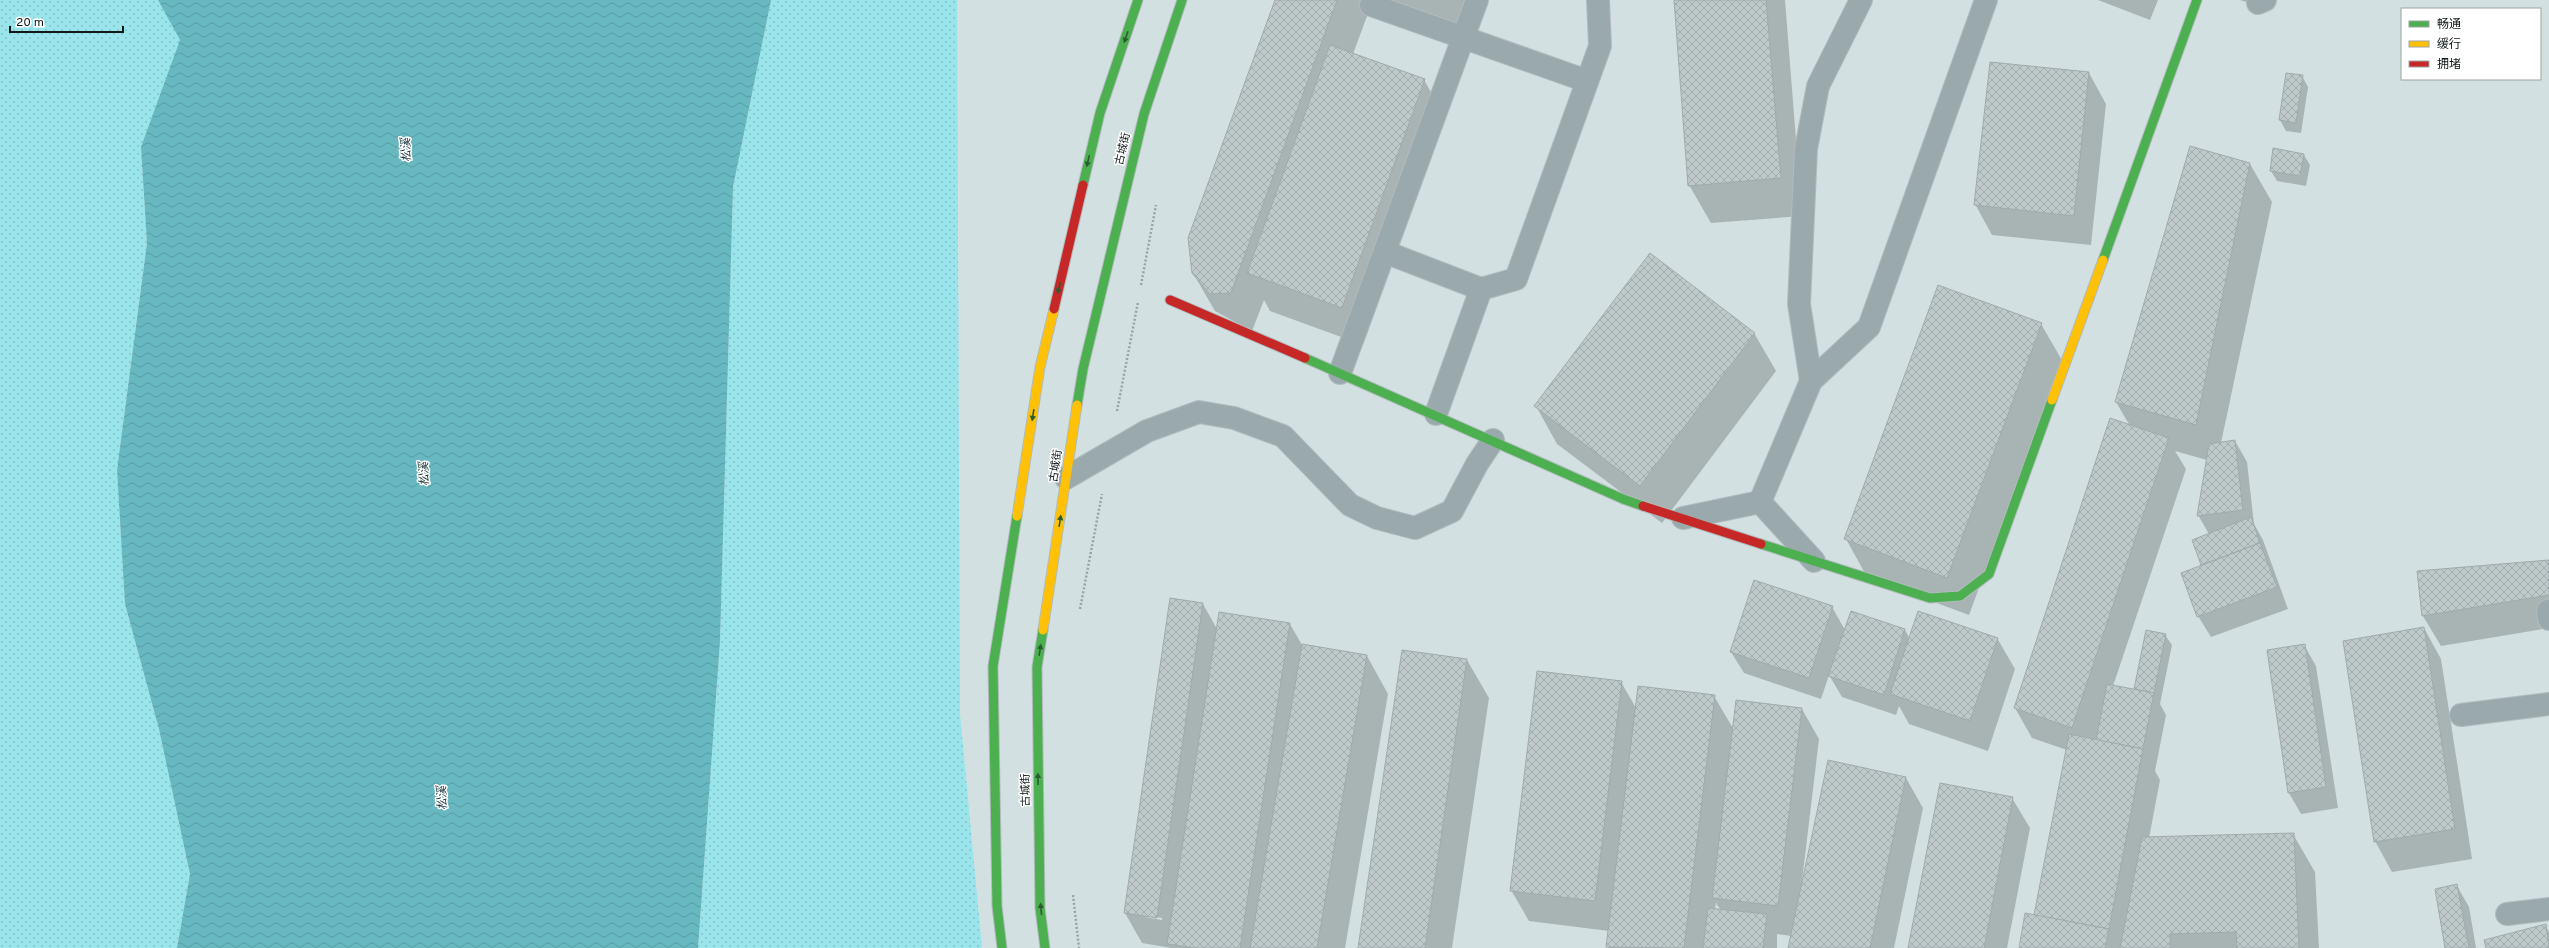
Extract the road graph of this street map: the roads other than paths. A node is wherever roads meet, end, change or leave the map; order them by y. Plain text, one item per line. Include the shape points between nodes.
1 (1138, 0) edge
2 (1182, 0) edge
3 (1477, 0) edge
4 (1598, 0) edge
5 (1861, 0) edge
6 (1986, 0) edge
7 (2197, 0) edge
8 (1371, 5) dead end
9 (1463, 38) junction
10 (1587, 81) junction
11 (1385, 252) junction
12 (1481, 289) junction
13 (1170, 300) dead end
14 (1340, 373) junction
15 (1810, 381) junction
16 (1436, 414) junction
17 (1493, 440) junction
18 (1066, 478) junction
19 (1760, 502) junction
20 (1683, 518) junction
21 (1814, 560) junction
22 (2549, 704) edge
23 (2461, 715) dead end
24 (2549, 909) edge
25 (2507, 914) dead end
26 (1002, 948) edge
27 (1045, 948) edge

1 -> 26 main road via 1100,113 1040,368 994,666 997,906
2 - 18 main road, 古城街 via 1144,114 1083,370
3 - 9 street
4 - 10 street via 1600,46
5 - 15 street via 1818,86 1806,149 1799,304
6 - 15 street via 1869,327
7 - 21 main road via 1989,574 1960,596 1930,598
8 - 9 street
9 - 10 street
9 - 11 street
10 - 12 street via 1516,279
11 - 12 street
11 - 14 street
12 - 16 street
13 - 14 main road
14 - 16 main road
15 - 19 street
16 - 17 main road
17 - 18 street via 1452,511 1415,528 1378,518 1350,505 1284,436 1234,418 1200,412 1147,431
17 - 20 main road via 1623,499
27 -> 18 main road, 古城街 via 1040,908 1037,667
19 - 20 street
19 - 21 street
20 - 21 main road
22 - 23 street
24 - 25 street

